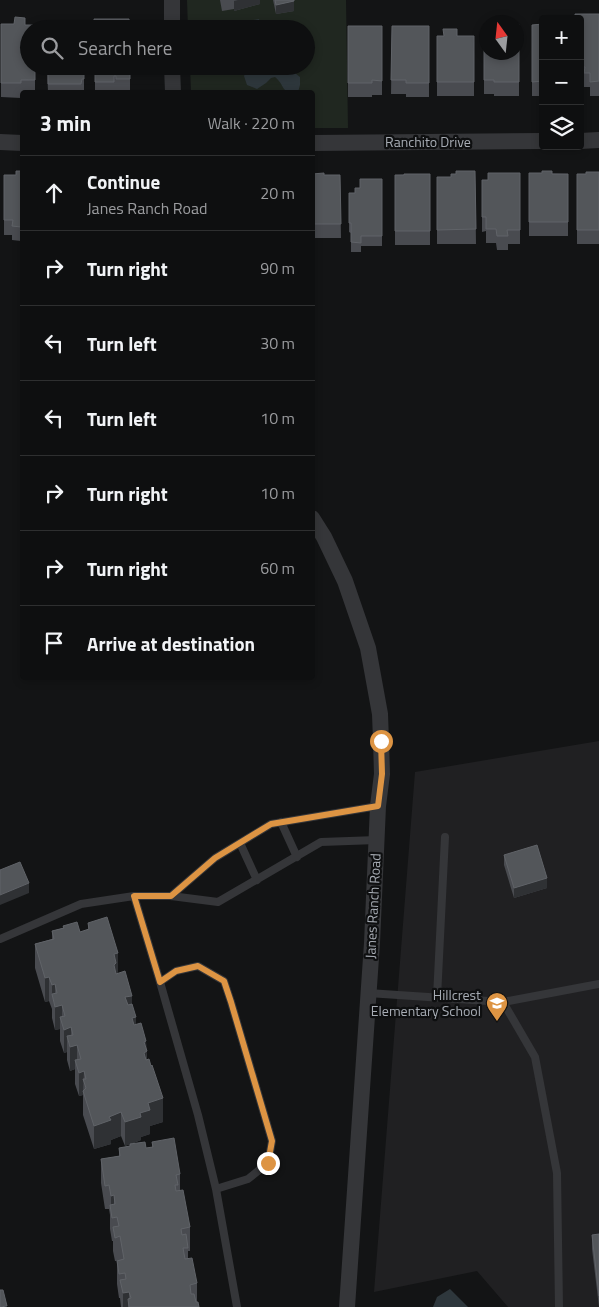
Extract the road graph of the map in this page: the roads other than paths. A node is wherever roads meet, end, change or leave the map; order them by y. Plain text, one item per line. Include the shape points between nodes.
1 (172, 0) edge
2 (172, 20) edge
3 (172, 75) edge
4 (172, 90) edge
5 (599, 140) edge
6 (539, 141) edge
7 (584, 141) edge
8 (0, 142) edge
9 (20, 143) edge
10 (315, 143) edge
11 (315, 523) edge
12 (378, 806) junction
13 (281, 822) junction
14 (445, 837) dead end
15 (377, 840) junction
16 (240, 843) junction
17 (297, 857) junction
18 (257, 880) junction
19 (134, 896) junction
20 (171, 896) junction
21 (0, 939) edge
22 (160, 982) junction
23 (599, 984) edge
24 (368, 993) junction
25 (437, 998) junction
26 (504, 1002) junction
27 (216, 1189) junction
28 (237, 1307) edge
29 (348, 1307) edge
30 (559, 1307) edge

1 - 2 street
3 - 4 street
5 - 7 street
6 - 10 street, Ranchito Drive
8 - 9 street
11 - 12 street, Janes Ranch Road via 345,581 368,648 381,732 382,774
12 - 13 lane
12 - 15 street, Janes Ranch Road
13 - 16 lane via 271,824
13 - 17 lane
14 - 25 lane
15 - 17 lane via 321,842
15 - 24 street, Janes Ranch Road
16 - 18 lane
16 - 20 lane via 215,858
17 - 18 lane
18 - 20 lane via 218,902
19 - 20 lane
19 - 21 lane via 81,904
19 - 22 lane
22 - 27 lane
22 - 27 lane via 176,971 198,966 224,981 272,1141 268,1163 248,1179
23 - 26 lane
24 - 25 lane
24 - 29 street, Janes Ranch Road
25 - 26 lane
26 - 30 lane via 535,1057 557,1173
27 - 28 lane

